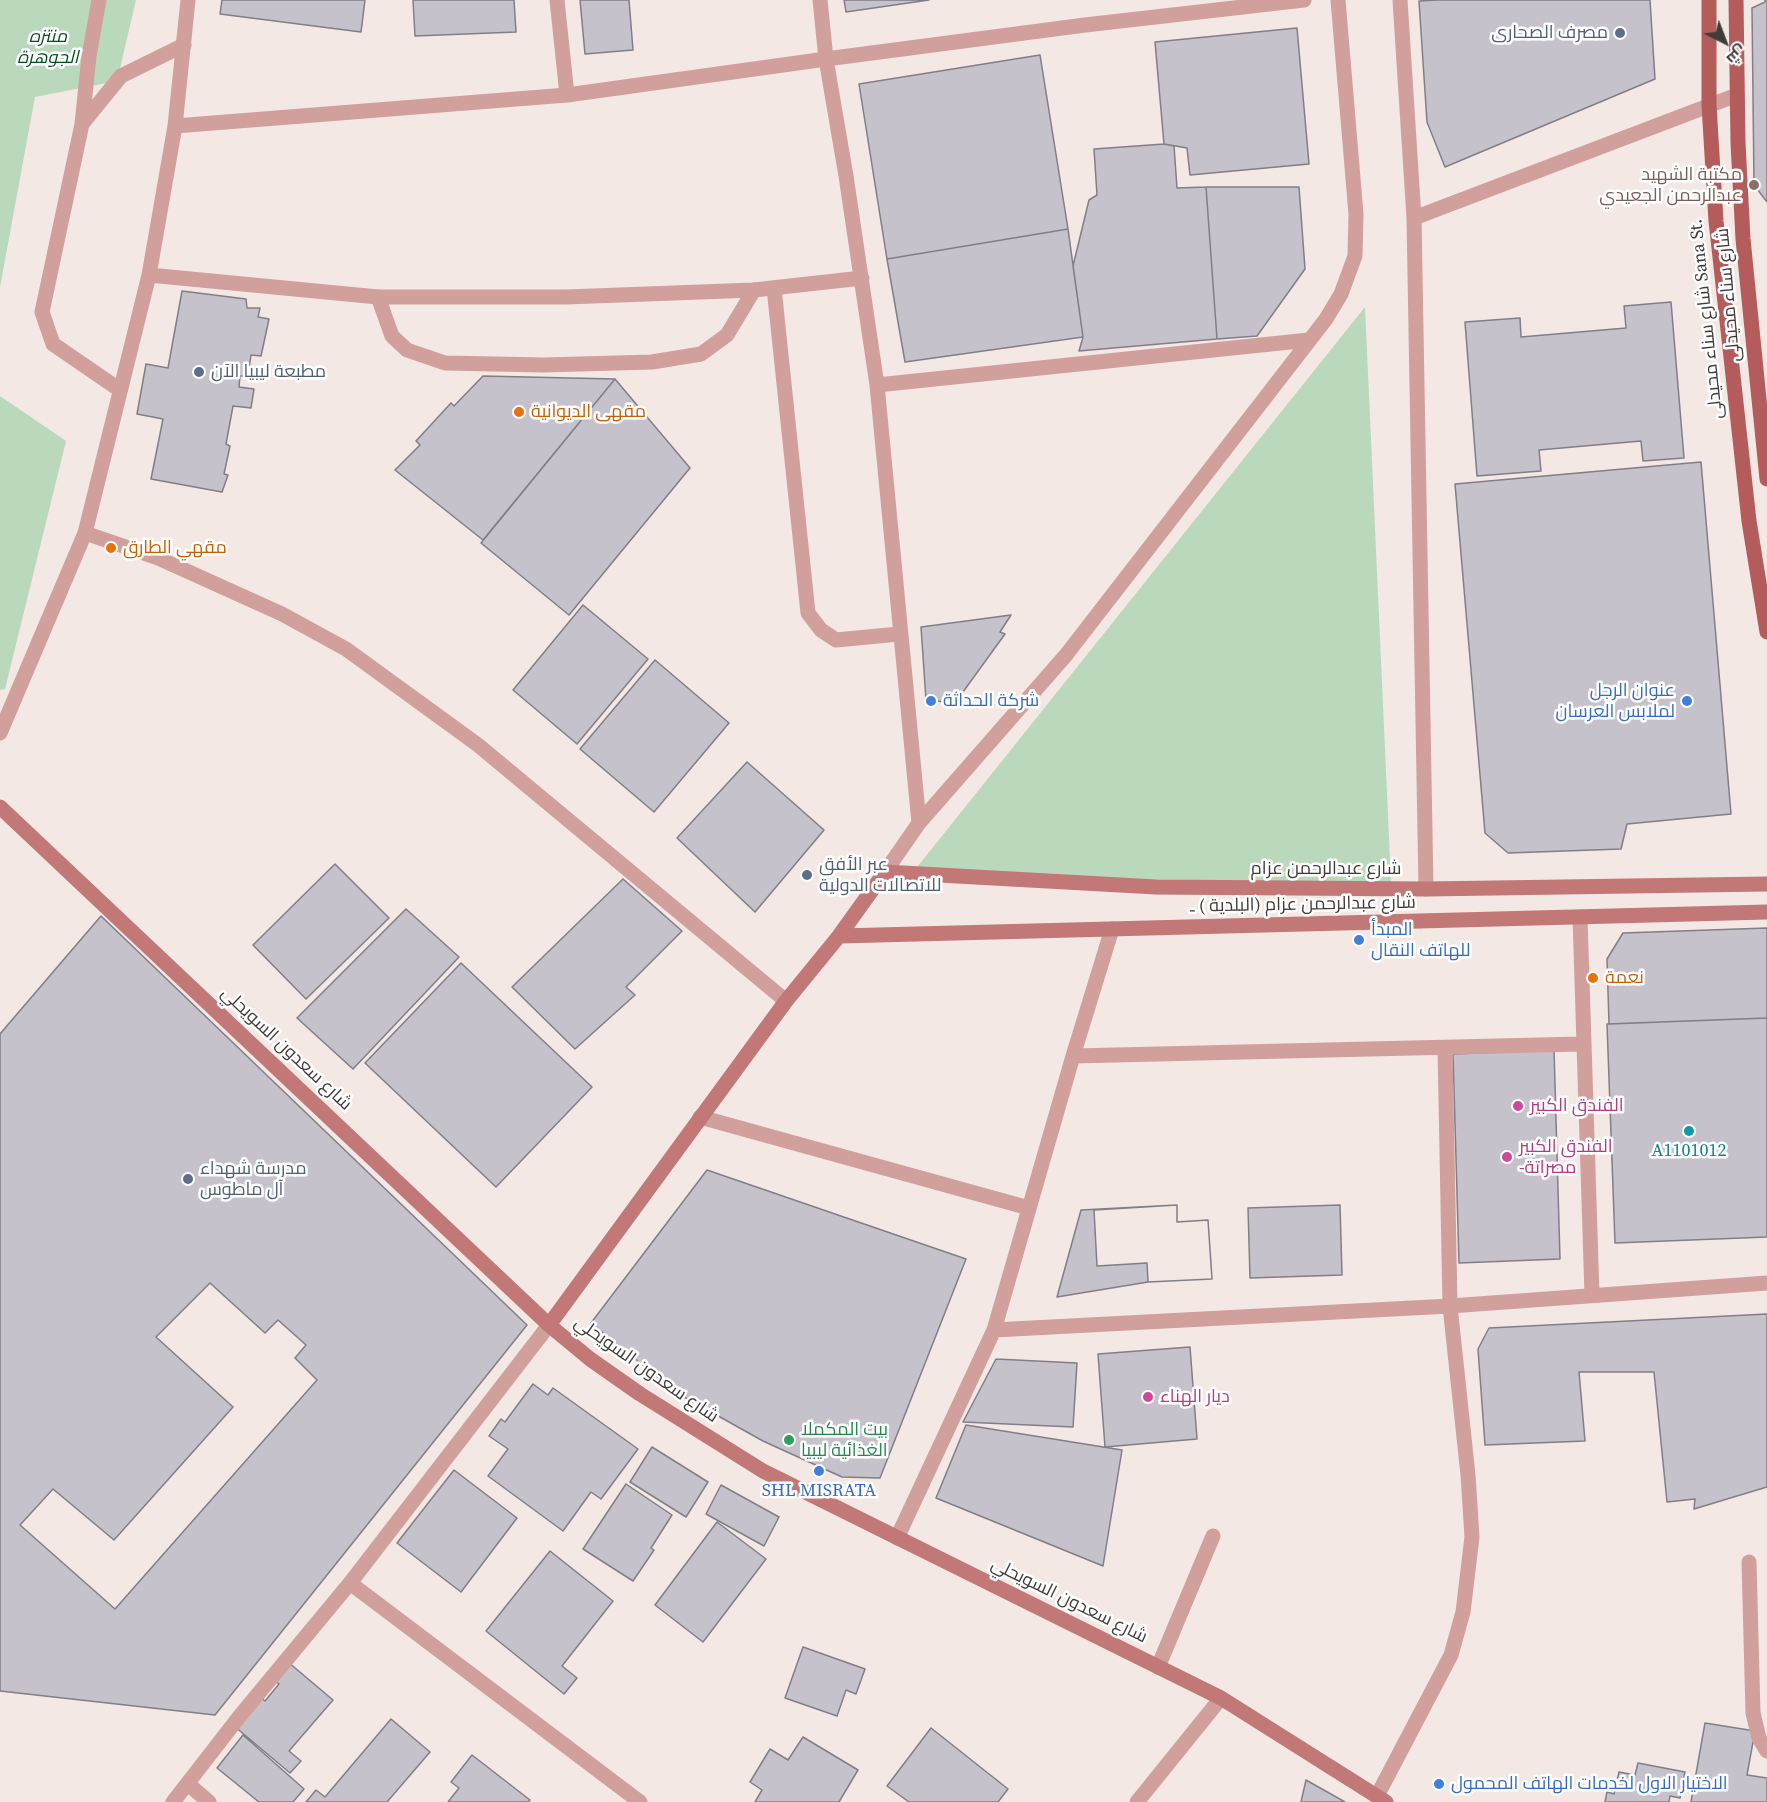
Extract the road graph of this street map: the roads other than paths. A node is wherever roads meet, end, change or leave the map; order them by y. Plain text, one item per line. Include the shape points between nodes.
1 (99, 0) edge
2 (188, 0) edge
3 (557, 0) edge
4 (820, 0) edge
5 (1304, 0) edge
6 (1338, 0) edge
7 (1400, 0) edge
8 (1709, 0) edge
9 (1737, 0) edge
10 (184, 45) junction
11 (826, 59) junction
12 (1737, 94) junction
13 (567, 96) junction
14 (1709, 105) junction
15 (82, 123) junction
16 (175, 126) junction
17 (1414, 218) junction
18 (149, 275) junction
19 (862, 278) junction
20 (774, 288) junction
21 (754, 290) junction
22 (378, 297) junction
23 (1309, 340) junction
24 (877, 385) junction
25 (120, 390) junction
26 (1767, 478) edge
27 (85, 533) junction
28 (1767, 633) edge
29 (899, 634) junction
30 (0, 733) edge
31 (0, 807) edge
32 (919, 823) junction
33 (885, 872) junction
34 (1767, 884) edge
35 (1426, 889) junction
36 (1767, 912) edge
37 (1580, 918) junction
38 (1112, 929) junction
39 (839, 936) junction
40 (786, 1001) junction
41 (1582, 1044) junction
42 (1445, 1048) junction
43 (1073, 1056) junction
44 (700, 1118) junction
45 (1029, 1208) junction
46 (1767, 1283) edge
47 (1592, 1295) junction
48 (1450, 1306) junction
49 (549, 1325) junction
50 (994, 1330) junction
51 (1213, 1536) dead end
52 (897, 1538) junction
53 (1749, 1562) dead end
54 (350, 1583) junction
55 (1158, 1667) junction
56 (1221, 1698) junction
57 (1767, 1751) edge
58 (188, 1784) junction
59 (1382, 1799) edge
60 (173, 1802) edge
61 (209, 1802) edge
62 (640, 1802) edge
63 (1137, 1802) edge

1 - 15 street
2 - 10 street
3 - 13 street
4 - 11 street
5 - 11 street
6 - 23 street via 1356,214 1355,256 1341,294
7 - 17 street
8 - 14 main road, شارع سناء محيدلى Sana St.
9 - 12 main road, شارع سناء محيدلى
10 - 15 street via 122,76
10 - 16 street
11 - 13 street
11 - 19 street
12 - 14 street
12 - 26 main road, شارع سناء محيدلى via 1743,239
13 - 16 street
14 - 17 street
14 - 28 main road, شارع سناء محيدلى Sana St. via 1729,348 1749,521
15 - 25 street via 42,312 53,344
16 - 18 street
17 - 35 street
18 - 22 street
18 - 25 street
19 - 20 street
19 - 24 street
20 - 21 street
20 - 29 street via 808,613 821,630 836,640
21 - 22 street via 566,297
21 - 22 street via 727,335 701,354 652,362 544,365 445,363 407,350 392,336
23 - 24 street
23 - 32 street via 1066,655
24 - 29 street
25 - 27 street
27 - 30 street
27 - 40 street via 158,558 282,614 346,649 478,745
29 - 32 street
31 - 49 main road, شارع سعدون السويحلي
32 - 33 street
33 - 35 main road, شارع عبدالرحمن عزام via 1156,887
33 - 39 main road
34 - 35 main road, شارع عبدالرحمن عزام
36 - 37 main road, شارع عبدالرحمن عزام (البلدية ) ـ
37 - 38 main road, شارع عبدالرحمن عزام (البلدية ) ـ
37 - 41 street
38 - 39 main road, شارع عبدالرحمن عزام (البلدية ) ـ
38 - 43 street
39 - 40 main road
40 - 44 main road
41 - 42 street
41 - 47 street
42 - 43 street
42 - 48 street
43 - 45 street
44 - 45 street
44 - 49 main road
45 - 50 street
46 - 47 street
47 - 48 street
48 - 50 street
48 - 59 street via 1472,1537 1463,1612 1451,1655
49 - 52 main road, شارع سعدون السويحلي via 631,1388 763,1471
49 - 54 street
50 - 52 street
51 - 55 street
52 - 55 main road, شارع سعدون السويحلي
53 - 57 street via 1753,1713 1759,1738
54 - 58 street
54 - 62 street
55 - 56 main road, شارع سعدون السويحلي
56 - 59 main road, شارع سعدون السويحلي
56 - 63 street
58 - 60 street
58 - 61 street

